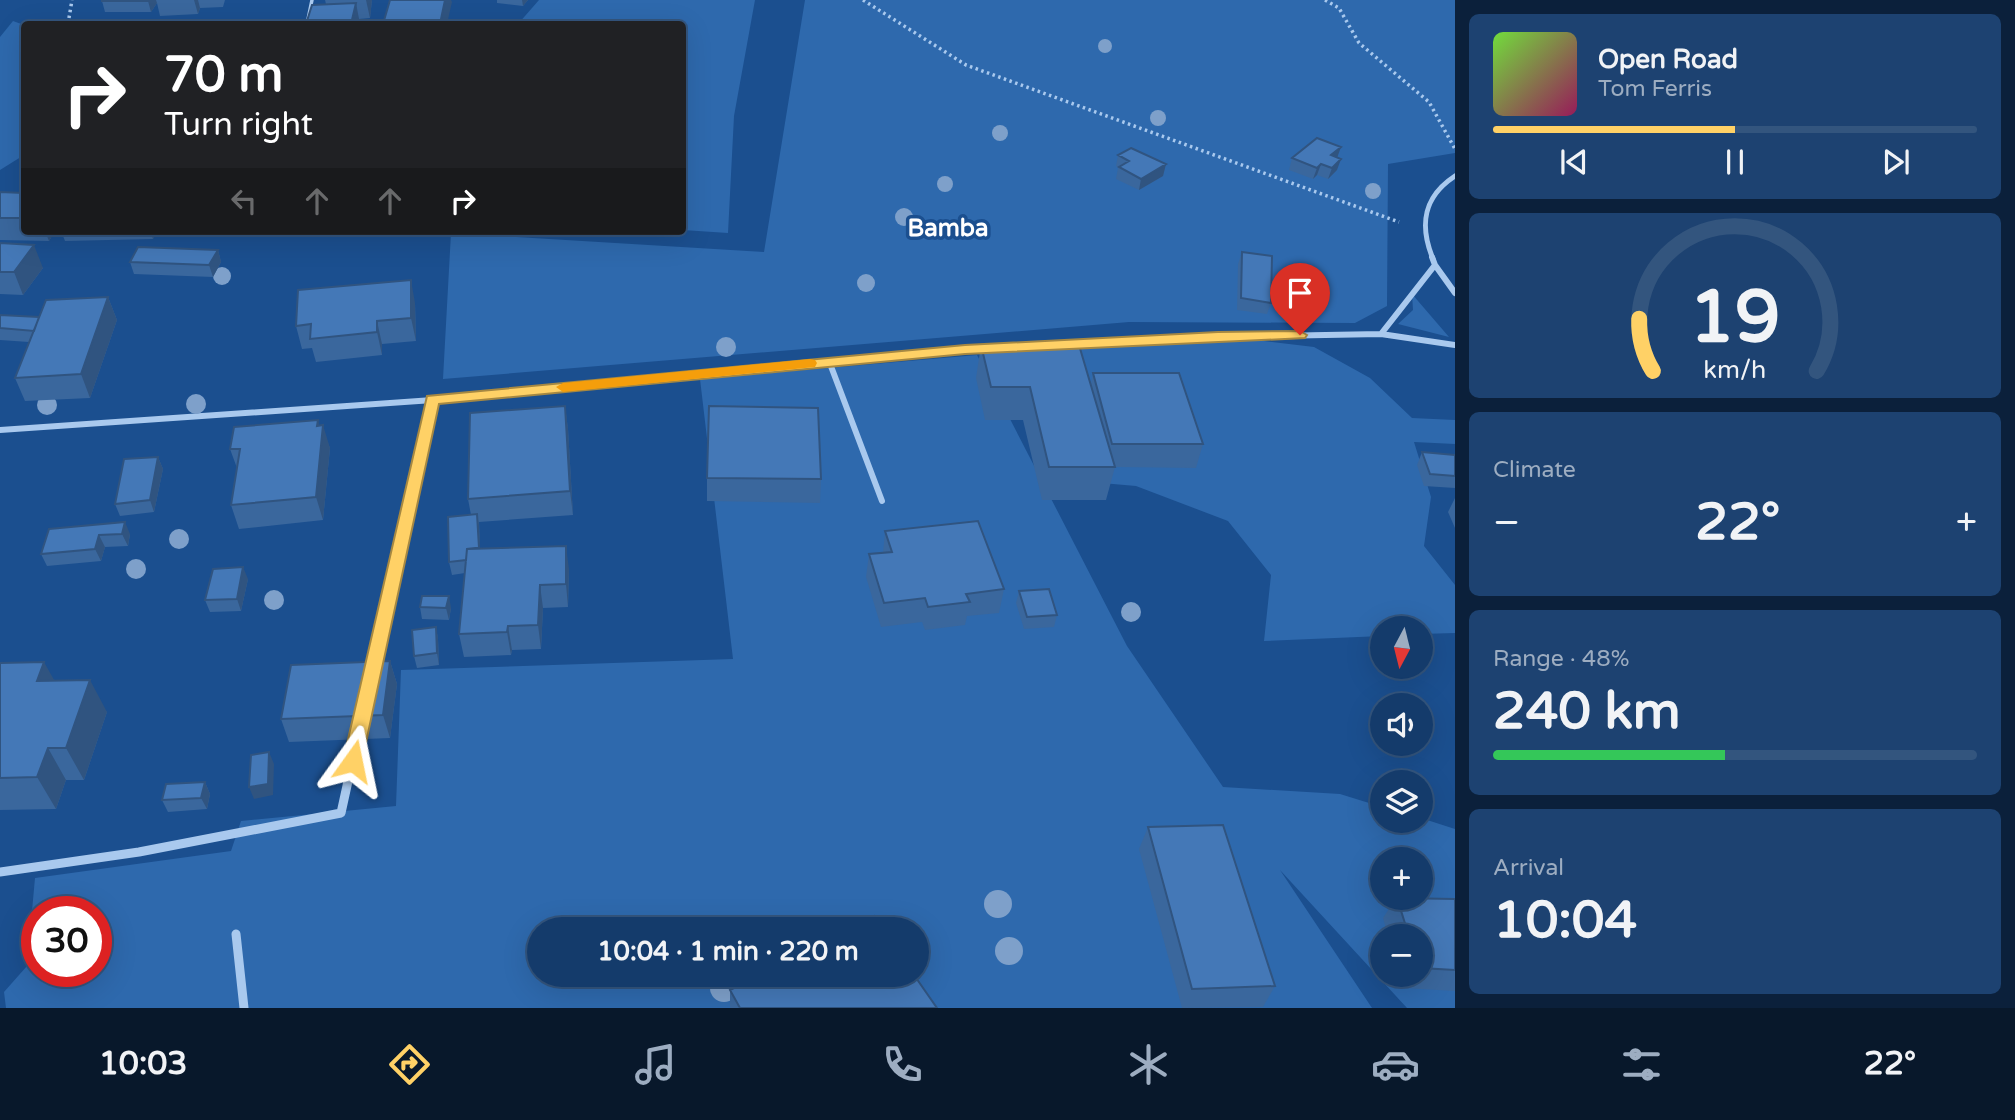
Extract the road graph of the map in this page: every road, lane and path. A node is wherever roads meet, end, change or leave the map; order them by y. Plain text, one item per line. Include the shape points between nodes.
1 (72, 0) edge
2 (312, 0) edge
3 (863, 0) edge
4 (1325, 0) edge
5 (68, 21) edge
6 (308, 21) edge
7 (1455, 149) edge
8 (1455, 176) edge
9 (1423, 231) junction
10 (1435, 265) junction
11 (1455, 293) edge
12 (1381, 334) junction
13 (1455, 345) edge
14 (1034, 346) edge
15 (993, 348) edge
16 (829, 362) junction
17 (433, 400) junction
18 (0, 430) edge
19 (882, 501) dead end
20 (371, 680) edge
21 (362, 720) edge
22 (0, 872) edge
23 (236, 934) dead end
24 (244, 1008) edge

1 - 5 path
2 - 6 lane
3 - 9 path via 966,65
4 - 7 path via 1339,8 1359,43 1429,103
8 - 9 street via 1428,202
9 - 10 street
10 - 11 street
10 - 12 street
12 - 13 street
12 - 14 street
15 - 16 street
16 - 17 street
16 - 19 street
17 - 18 street
17 - 20 street
21 - 22 street via 341,813 139,852
23 - 24 street

